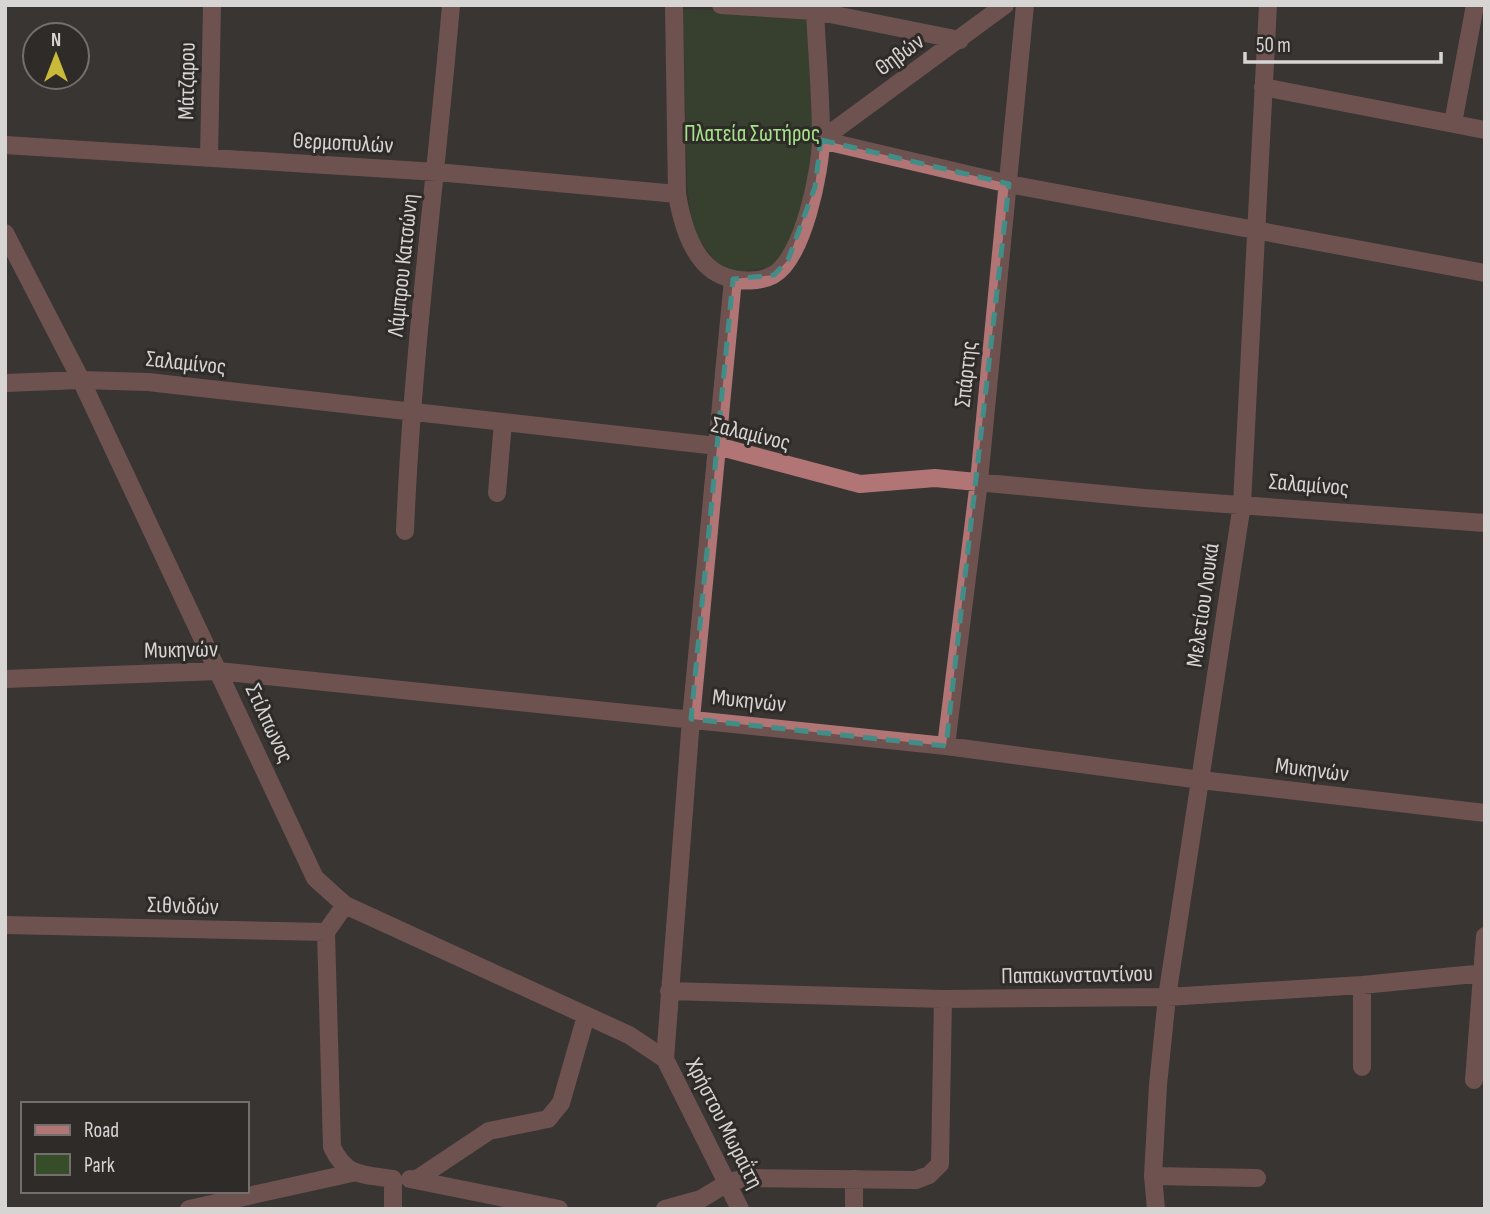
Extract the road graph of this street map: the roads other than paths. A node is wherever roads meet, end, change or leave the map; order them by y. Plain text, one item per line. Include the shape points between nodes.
1 (212, 5) edge
2 (451, 5) edge
3 (674, 5) edge
4 (721, 5) edge
5 (1005, 5) edge
6 (1025, 5) edge
7 (1268, 5) edge
8 (1475, 5) edge
9 (771, 7) edge
10 (815, 11) junction
11 (960, 40) junction
12 (1263, 86) junction
13 (1453, 123) junction
14 (1485, 130) edge
15 (821, 141) junction
16 (5, 145) edge
17 (209, 158) junction
18 (437, 172) junction
19 (1009, 184) junction
20 (677, 194) junction
21 (1255, 231) junction
22 (5, 233) edge
23 (1485, 273) edge
24 (733, 279) junction
25 (81, 380) junction
26 (5, 383) edge
27 (410, 411) junction
28 (503, 422) junction
29 (717, 446) junction
30 (979, 481) junction
31 (497, 493) dead end
32 (1242, 504) junction
33 (1485, 523) edge
34 (405, 531) dead end
35 (218, 671) junction
36 (5, 679) edge
37 (691, 719) junction
38 (946, 746) junction
39 (1202, 780) junction
40 (1485, 813) edge
41 (345, 905) junction
42 (5, 925) edge
43 (326, 932) junction
44 (1485, 936) edge
45 (1483, 973) edge
46 (1362, 985) junction
47 (669, 991) junction
48 (1167, 997) junction
49 (943, 999) junction
50 (586, 1016) junction
51 (665, 1059) junction
52 (1362, 1066) dead end
53 (1474, 1080) dead end
54 (352, 1173) junction
55 (1153, 1176) junction
56 (1257, 1178) dead end
57 (393, 1179) junction
58 (417, 1179) junction
59 (853, 1179) junction
60 (729, 1182) junction
61 (514, 1204) edge
62 (189, 1209) edge
63 (393, 1209) edge
64 (559, 1209) edge
65 (664, 1209) edge
66 (740, 1209) edge
67 (854, 1209) edge
68 (1156, 1209) edge

1 - 17 street, Μάτζαρου
2 - 18 street, Λάμπρου Κατσώνη
3 - 20 street
4 - 9 street
5 - 11 street, Θηβών
6 - 19 street, Σπάρτης
7 - 12 street, Μελετίου Λουκά
8 - 13 street
9 - 10 street
10 - 11 street
10 - 15 street
11 - 15 street, Θηβών
12 - 13 street
12 - 21 street, Μελετίου Λουκά
13 - 14 street
15 - 19 street
15 - 24 street via 815,187 788,260 774,275
16 - 17 street, Θερμοπυλών
17 - 18 street, Θερμοπυλών
18 - 20 street, Θερμοπυλών
18 - 27 street, Λάμπρου Κατσώνη
19 - 21 street
19 - 30 street, Σπάρτης
20 - 24 street via 682,219 698,253 718,275
21 - 23 street
21 - 32 street, Μελετίου Λουκά
22 - 25 street, Στίλπωνος
24 - 29 street
25 - 26 street, Σαλαμίνος
25 - 27 street, Σαλαμίνος via 148,382
25 - 35 street, Στίλπωνος
27 - 28 street, Σαλαμίνος
27 - 34 street, Λάμπρου Κατσώνη
28 - 29 street, Σαλαμίνος
28 - 31 street
29 - 30 street, Σαλαμίνος via 860,484 935,478
29 - 37 street
30 - 32 street, Σαλαμίνος
30 - 38 street, Σπάρτης
32 - 33 street, Σαλαμίνος
32 - 39 street, Μελετίου Λουκά
35 - 36 street, Μυκηνών
35 - 37 street, Μυκηνών
35 - 41 street, Στίλπωνος via 308,867 324,889
37 - 38 street, Μυκηνών
37 - 47 street
38 - 39 street, Μυκηνών
39 - 40 street, Μυκηνών
39 - 48 street, Μελετίου Λουκά
41 - 43 street
41 - 50 street, Στίλπωνος
42 - 43 street, Σιθνιδών
43 - 54 street via 332,1147
44 - 45 street
45 - 46 street, Παπακωνσταντίνου
45 - 53 street
46 - 48 street, Παπακωνσταντίνου
46 - 52 street
47 - 49 street, Παπακωνσταντίνου
47 - 51 street
48 - 49 street, Παπακωνσταντίνου
48 - 55 street, Μελετίου Λουκά
49 - 59 street via 940,1164 916,1180
50 - 51 street, Στίλπωνος via 629,1035
50 - 58 street via 555,1113 548,1119 489,1131
51 - 60 street, Χρήστου Μωραΐτη
54 - 57 street
54 - 62 street
55 - 56 street
55 - 68 street, Μελετίου Λουκά
57 - 58 street
57 - 63 street
58 - 61 street
59 - 60 street via 765,1176
59 - 67 street
60 - 65 street via 701,1199
60 - 66 street, Χρήστου Μωραΐτη
61 - 64 street

